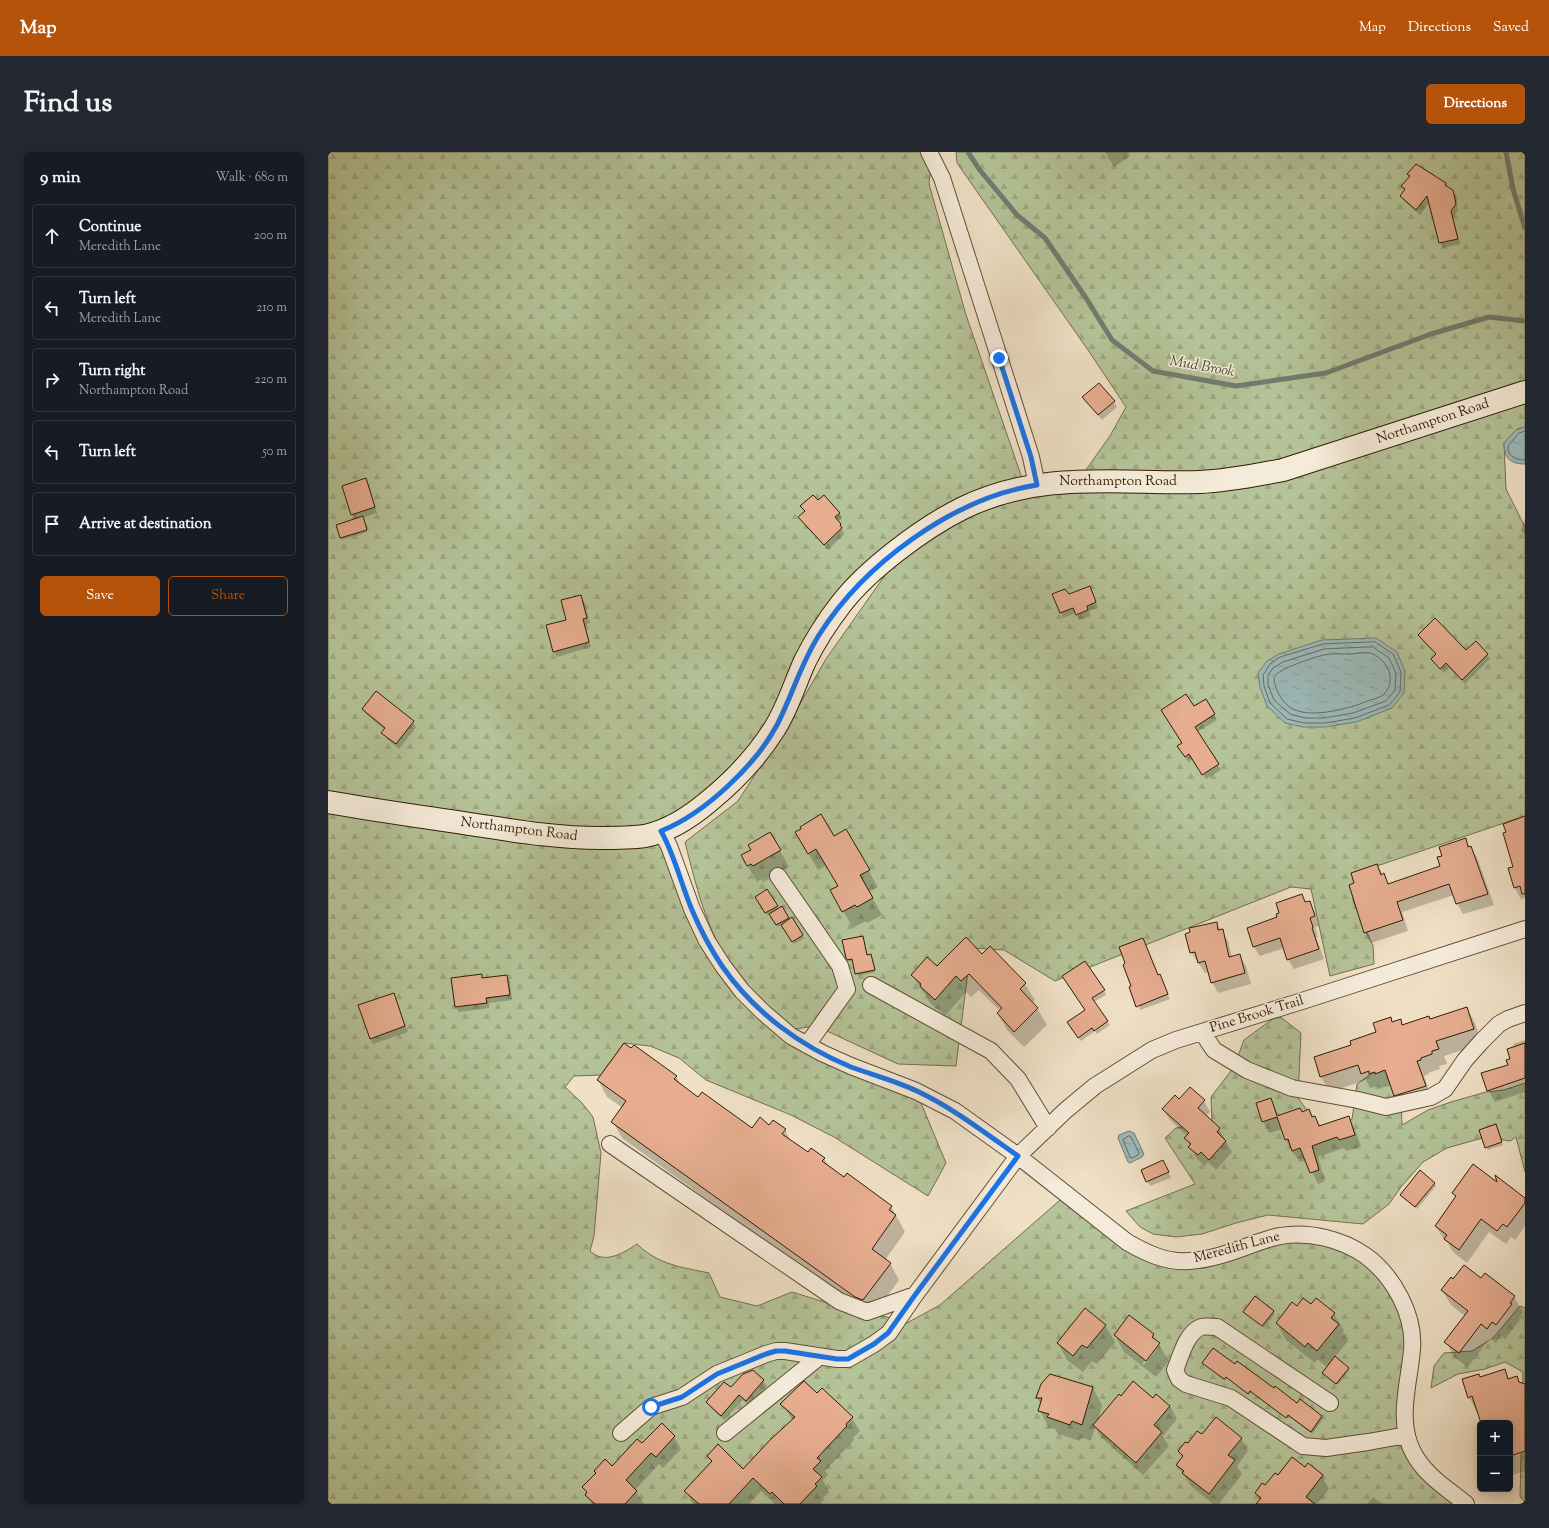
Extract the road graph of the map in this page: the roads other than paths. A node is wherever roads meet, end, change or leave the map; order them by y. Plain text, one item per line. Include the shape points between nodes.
1 (929, 152) edge
2 (1525, 392) edge
3 (1037, 485) junction
4 (328, 802) edge
5 (661, 831) junction
6 (778, 876) dead end
7 (1525, 929) edge
8 (871, 985) dead end
9 (1525, 1013) edge
10 (1202, 1032) junction
11 (807, 1045) junction
12 (1048, 1128) junction
13 (610, 1144) dead end
14 (1018, 1156) junction
15 (915, 1295) junction
16 (819, 1357) junction
17 (1330, 1403) dead end
18 (621, 1433) dead end
19 (726, 1433) dead end
20 (1407, 1435) junction
21 (1466, 1504) edge

1 - 3 street via 942,178 1031,457
2 - 3 street, Northampton Road via 1283,470 1245,478 1199,482 1078,481
3 - 5 street, Northampton Road via 1002,492 939,521 861,582 841,603 819,636 806,659 777,726 751,762 702,808 680,823
4 - 5 street, Northampton Road via 547,836 616,838 636,837
5 - 11 street, Meredith Lane via 676,863 692,909 722,966 742,992 763,1012 791,1036
6 - 11 street via 840,966 847,988
7 - 10 street, Pine Brook Trail
8 - 12 street via 991,1051 1018,1079
9 - 10 street via 1499,1024 1482,1040 1445,1089 1431,1097 1386,1107 1292,1088 1247,1070 1214,1050
10 - 12 street, Pine Brook Trail via 1152,1050 1095,1086
11 - 14 street, Meredith Lane via 942,1104
12 - 14 street, Pine Brook Trail
13 - 15 street via 839,1301 867,1312
14 - 15 street
14 - 20 street, Meredith Lane via 1127,1242 1161,1258 1198,1260 1279,1236 1295,1235 1335,1240 1366,1257 1389,1278 1398,1292 1409,1320 1412,1349 1405,1402
15 - 16 street via 888,1333 874,1344 848,1359
16 - 18 street via 776,1351 749,1360 717,1374 682,1397 651,1407
16 - 19 street
17 - 20 street via 1217,1327 1202,1326 1195,1330 1188,1339 1175,1370 1179,1379 1186,1384 1231,1398 1303,1446 1326,1448
20 - 21 street, Meredith Lane via 1421,1465 1442,1486

